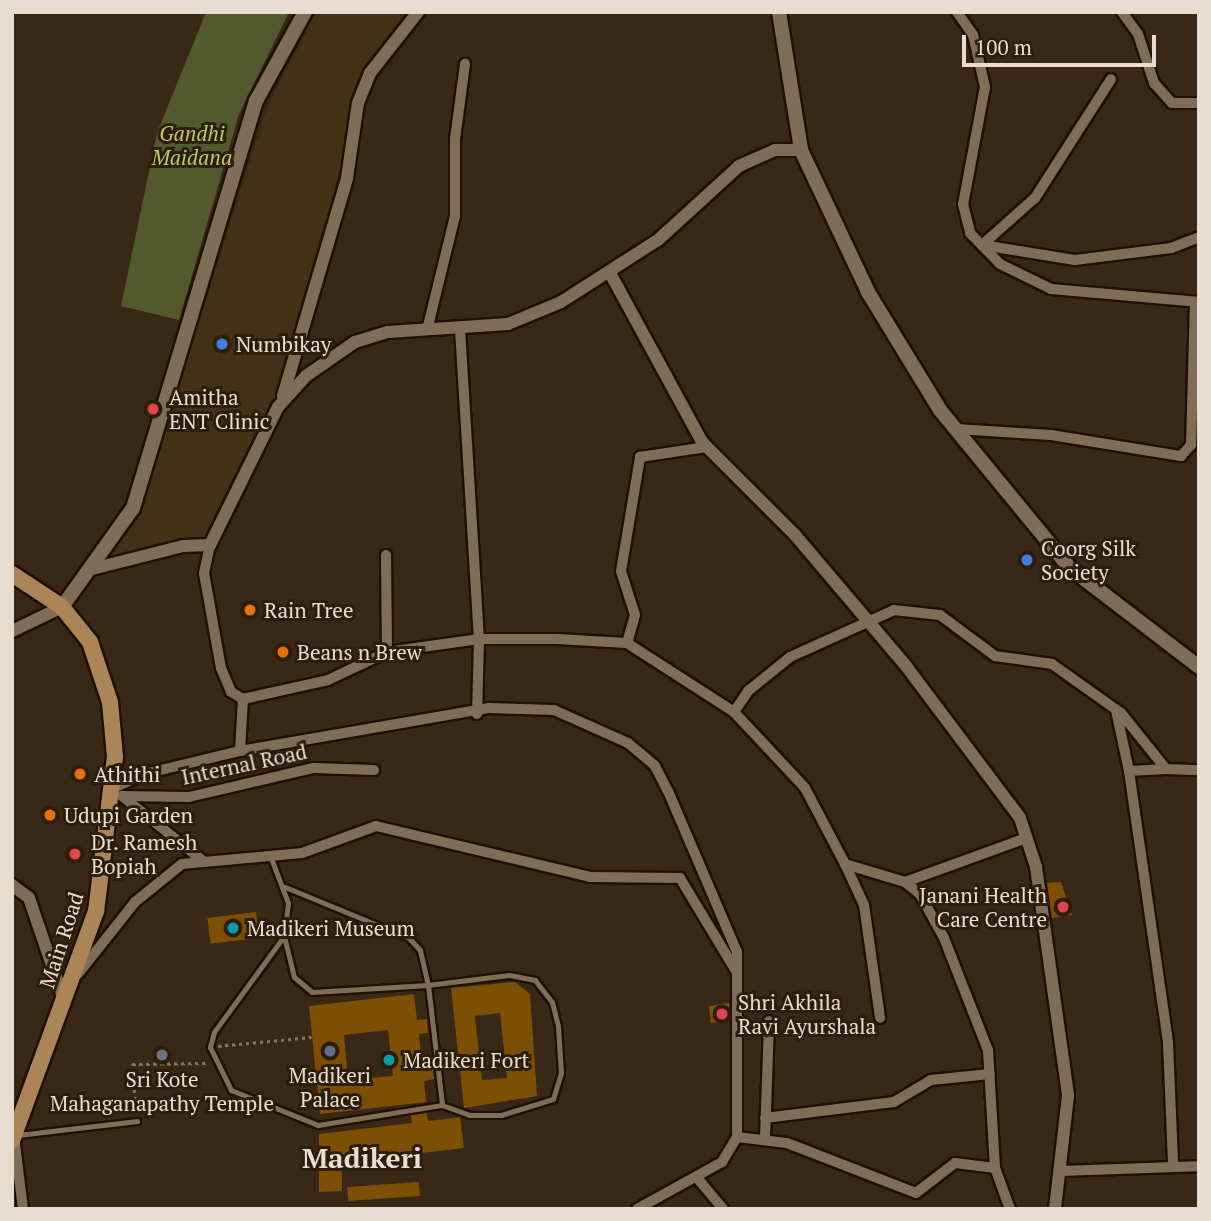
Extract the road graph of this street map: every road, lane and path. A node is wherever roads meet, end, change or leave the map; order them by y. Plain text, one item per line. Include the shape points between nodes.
1 (305, 12) edge
2 (418, 12) edge
3 (779, 12) edge
4 (957, 12) edge
5 (1122, 12) edge
6 (465, 65) dead end
7 (1111, 79) dead end
8 (1199, 103) edge
9 (801, 150) junction
10 (1199, 237) edge
11 (982, 246) junction
12 (610, 273) junction
13 (1197, 302) edge
14 (460, 329) junction
15 (427, 330) junction
16 (1196, 348) edge
17 (278, 407) junction
18 (956, 429) junction
19 (706, 447) junction
20 (210, 545) junction
21 (386, 555) dead end
22 (88, 570) junction
23 (12, 574) edge
24 (62, 607) junction
25 (864, 619) junction
26 (12, 631) edge
27 (479, 639) junction
28 (627, 643) junction
29 (387, 652) junction
30 (1199, 667) edge
31 (243, 699) junction
32 (1116, 710) junction
33 (734, 712) junction
34 (477, 714) junction
35 (240, 751) junction
36 (1166, 769) junction
37 (374, 770) dead end
38 (1199, 770) edge
39 (1129, 771) junction
40 (116, 792) junction
41 (1024, 839) junction
42 (271, 858) junction
43 (202, 860) junction
44 (845, 864) junction
45 (905, 882) junction
46 (12, 885) edge
47 (285, 887) junction
48 (284, 936) junction
49 (737, 972) junction
50 (72, 982) junction
51 (428, 985) junction
52 (64, 1000) junction
53 (880, 1018) dead end
54 (769, 1021) dead end
55 (312, 1037) dead end
56 (210, 1047) junction
57 (214, 1063) junction
58 (990, 1074) junction
59 (442, 1105) junction
60 (765, 1118) junction
61 (137, 1121) joint
62 (737, 1137) junction
63 (13, 1138) edge
64 (765, 1138) junction
65 (1173, 1164) junction
66 (1199, 1166) edge
67 (995, 1168) junction
68 (1059, 1171) junction
69 (698, 1179) junction
70 (23, 1209) edge
71 (637, 1209) edge
72 (723, 1209) edge
73 (1010, 1209) edge
74 (1055, 1209) edge

1 - 22 main road via 256,101 133,508
2 - 17 street via 370,73 358,103 335,223
3 - 9 main road
4 - 11 street via 973,35 985,87 963,204 970,233
5 - 8 street via 1138,34 1154,83 1171,103
6 - 15 street via 455,139 455,216
7 - 11 street via 1035,198
9 - 12 street via 775,150 739,166 658,240
9 - 18 main road via 868,292
10 - 11 street via 1171,248 1075,260
11 - 13 street via 1000,264 1051,289
12 - 14 street via 508,324
12 - 19 street via 640,338
13 - 16 street
14 - 15 street
14 - 27 street
15 - 17 street via 355,342 306,376
16 - 18 street via 1191,445 1181,456 1051,435
17 - 20 street
18 - 30 main road via 1070,568
19 - 25 street via 795,536
19 - 28 street via 640,457 621,571 635,615
20 - 22 street via 170,548
20 - 31 street via 204,573 221,668 232,692
21 - 29 street
22 - 24 main road
23 - 24 main road, Main Road
24 - 26 street
24 - 40 main road, Main Road via 90,642 102,671 114,726
25 - 32 street via 894,611 940,615 995,656 1052,664
25 - 33 street via 790,657 748,691
25 - 41 street via 1020,818
27 - 28 street
27 - 29 street
27 - 34 street
28 - 33 street
29 - 31 street via 328,680
31 - 35 street
32 - 36 street
32 - 39 street
33 - 44 street via 805,788
34 - 35 street
34 - 49 street via 489,708 554,710 628,743 655,766 730,926
35 - 40 street via 144,774
36 - 38 street
36 - 39 street
37 - 40 street, Internal Road via 314,768 189,797
39 - 65 street via 1168,1044
40 - 43 street
40 - 50 main road, Main Road via 96,911
41 - 45 street
41 - 68 street via 1036,867 1068,1096
42 - 43 street
42 - 47 lane
42 - 49 street via 376,825 590,877 667,874 688,888
43 - 50 street via 182,864 154,883
44 - 45 street
44 - 53 street via 864,905
45 - 58 street via 920,894 969,989
46 - 52 street via 29,898
47 - 48 lane
47 - 51 lane via 409,938 420,950
48 - 51 lane via 294,978 312,992
48 - 56 lane via 214,1032
49 - 62 street
50 - 52 main road, Main Road
51 - 59 lane
51 - 59 lane via 509,975 535,980 552,1002 562,1054 558,1089 544,1107 485,1115
52 - 63 main road, Main Road
54 - 60 street
55 - 56 path
56 - 57 lane
57 - 59 lane via 231,1090 305,1123
57 - 61 path via 132,1064
58 - 60 street via 931,1080 894,1102
58 - 67 street
60 - 64 street
61 - 63 lane
62 - 64 street
62 - 69 street via 722,1162
63 - 70 street
64 - 67 street via 916,1193 955,1163
65 - 66 street
65 - 68 street
67 - 73 street
68 - 74 street
69 - 71 street
69 - 72 street

